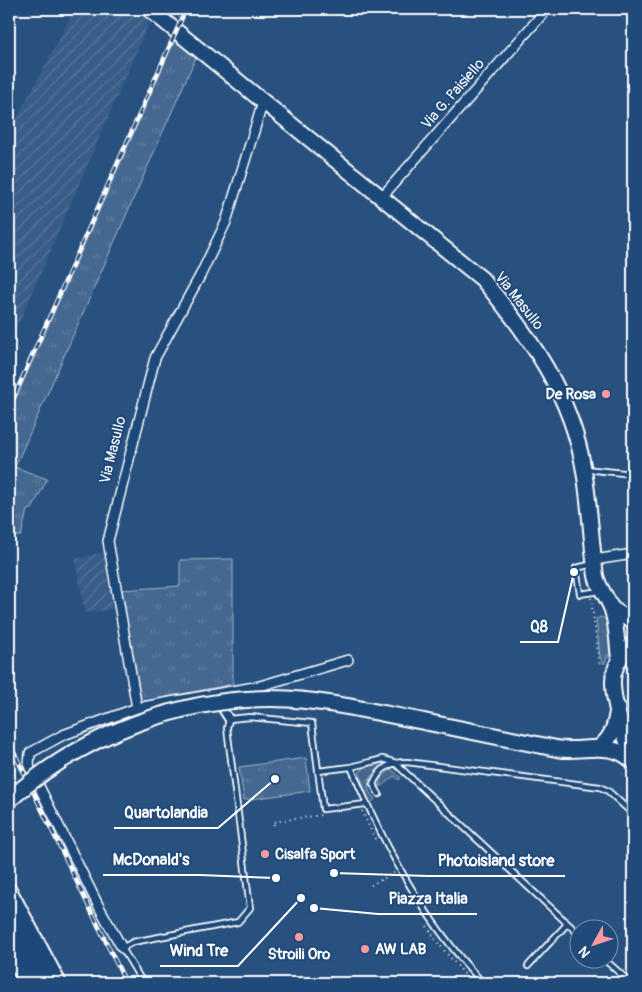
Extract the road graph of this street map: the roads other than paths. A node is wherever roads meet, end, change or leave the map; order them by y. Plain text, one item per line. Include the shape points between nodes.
1 (149, 9) edge
2 (547, 9) edge
3 (263, 102) junction
4 (381, 198) junction
5 (584, 469) junction
6 (633, 474) edge
7 (633, 554) edge
8 (595, 562) junction
9 (596, 592) junction
10 (611, 608) junction
11 (633, 622) edge
12 (633, 644) edge
13 (619, 659) junction
14 (348, 660) dead end
15 (213, 693) junction
16 (137, 708) junction
17 (618, 708) junction
18 (229, 719) junction
19 (600, 748) junction
20 (633, 756) edge
21 (633, 761) edge
22 (394, 762) junction
23 (351, 767) junction
24 (318, 771) junction
25 (379, 794) dead end
26 (9, 800) edge
27 (366, 804) junction
28 (633, 814) edge
29 (9, 891) edge
30 (9, 923) edge
31 (567, 924) junction
32 (570, 927) edge
33 (9, 944) edge
34 (122, 948) junction
35 (528, 966) dead end
36 (616, 970) edge
37 (27, 983) edge
38 (44, 983) edge
39 (58, 983) edge
40 (143, 983) edge
41 (483, 983) edge
42 (631, 983) edge

1 - 3 main road, Via Masullo
2 - 4 street, Via G. Paisiello
3 - 4 main road, Via Masullo
3 - 16 street, Via Masullo via 226,222 155,358 108,541
4 - 5 main road, Via Masullo via 482,279 516,320 551,374 571,421
5 - 6 lane
5 - 8 main road, Via Masullo
7 - 8 street
8 - 9 main road, Via Masullo
8 - 9 lane via 576,568 580,594
9 - 10 main road, Via Masullo
10 - 11 main road
10 - 13 main road, Via Masullo via 618,634
12 - 13 main road
13 - 17 main road, Via Masullo via 613,675
14 - 15 street via 260,686
15 - 16 street
15 - 18 street
16 - 34 street via 64,735 32,751 28,760
17 - 19 highway via 610,738
17 - 20 main road, Via Masullo
18 - 24 lane via 250,717 312,723
18 - 34 lane via 227,728 250,908 238,922 133,942
19 - 21 highway via 619,750
19 - 26 highway, bridge via 558,749 327,704 287,699 244,700 198,705 120,729 43,772
22 - 23 lane via 383,759
22 - 25 lane via 377,775 373,784
22 - 28 lane via 600,787
22 - 31 lane
23 - 24 lane
23 - 27 lane
24 - 27 lane via 323,809
27 - 41 lane via 392,857 426,912
29 - 39 highway
30 - 38 highway
31 - 32 lane
31 - 35 lane
33 - 37 highway
34 - 40 lane
36 - 42 lane

